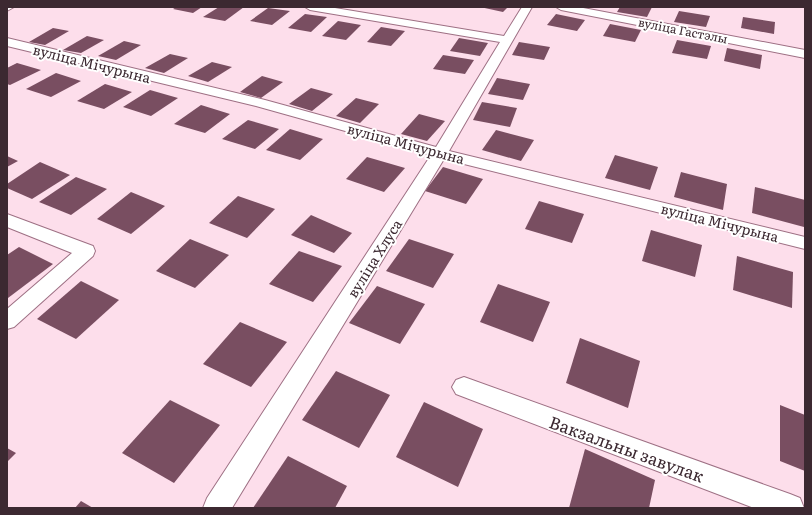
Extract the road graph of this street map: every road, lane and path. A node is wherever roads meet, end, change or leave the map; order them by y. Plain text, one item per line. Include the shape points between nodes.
1 (310, 7) edge
2 (528, 7) edge
3 (561, 7) edge
4 (507, 40) junction
5 (7, 42) edge
6 (805, 54) edge
7 (440, 153) junction
8 (7, 220) edge
9 (805, 243) edge
10 (7, 321) edge
11 (464, 387) dead end
12 (217, 508) edge
13 (790, 508) edge

1 - 4 street
2 - 4 street, вуліца Хлуса
3 - 6 street, вуліца Гастэлы
4 - 7 street, вуліца Хлуса
5 - 7 street, вуліца Мічурына via 260,103
7 - 9 street, вуліца Мічурына
7 - 12 street, вуліца Хлуса
8 - 10 street via 86,251
11 - 13 street, Вакзальны завулак

